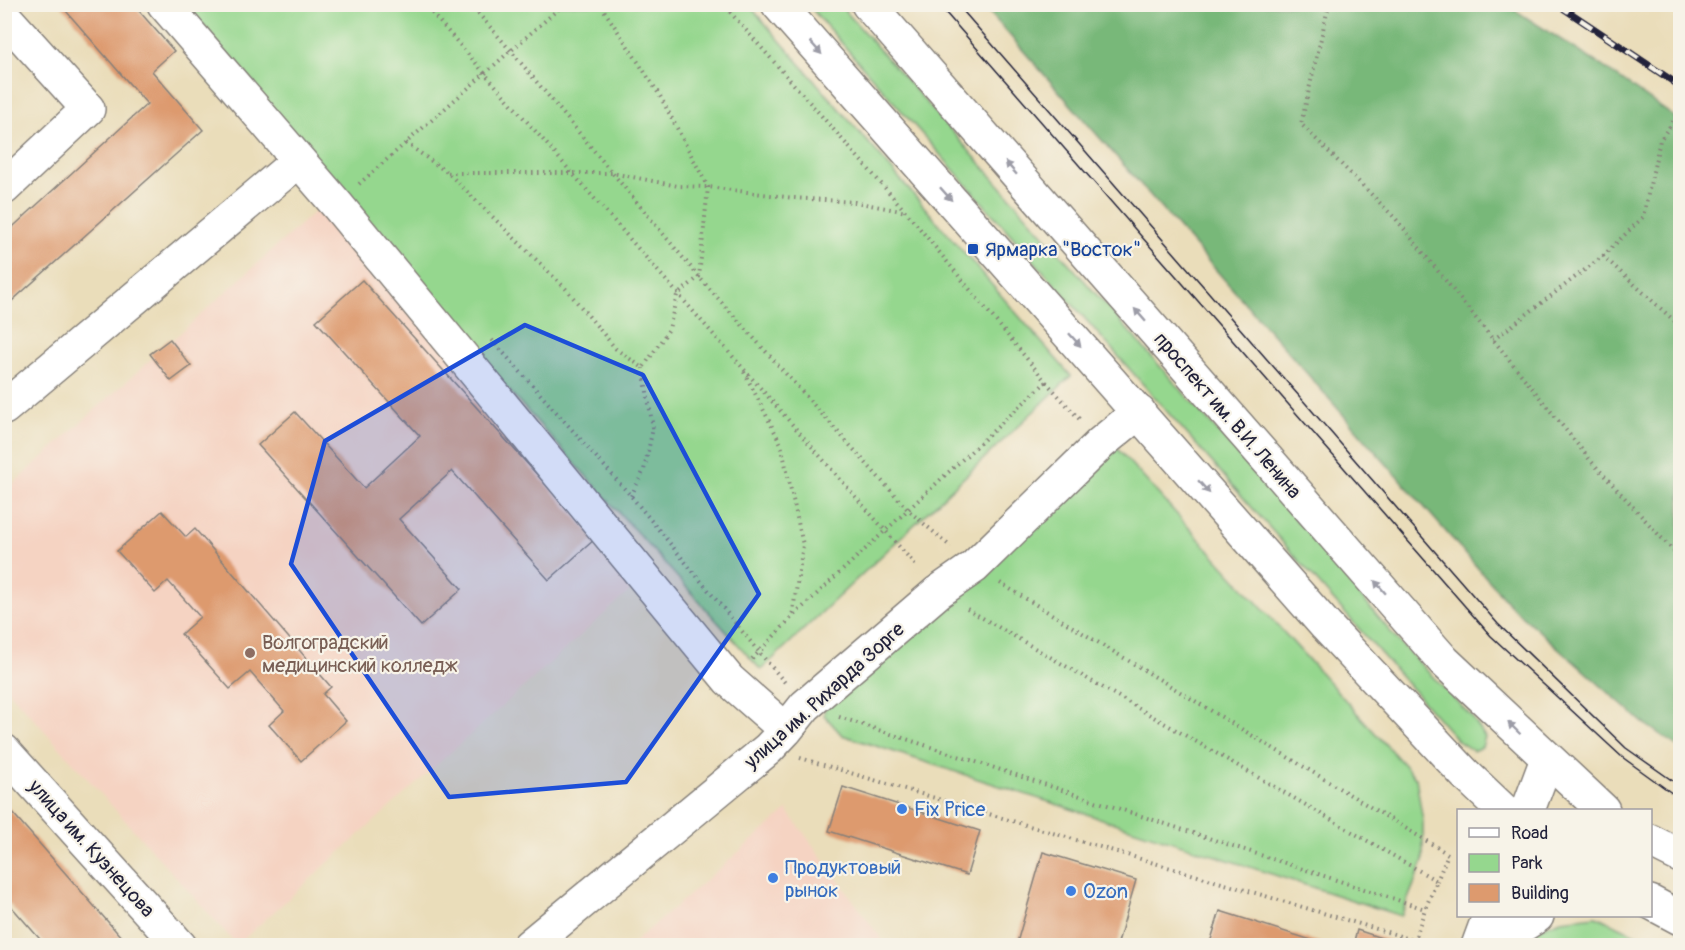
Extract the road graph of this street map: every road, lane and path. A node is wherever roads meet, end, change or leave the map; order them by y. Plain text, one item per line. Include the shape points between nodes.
1 (164, 4) edge
2 (424, 4) edge
3 (470, 4) edge
4 (564, 4) edge
5 (600, 4) edge
6 (723, 4) edge
7 (778, 4) edge
8 (868, 4) edge
9 (1329, 4) edge
10 (4, 16) edge
11 (511, 51) junction
12 (485, 74) junction
13 (1680, 112) edge
14 (406, 143) junction
15 (298, 161) junction
16 (570, 172) junction
17 (448, 173) junction
18 (612, 173) junction
19 (356, 187) dead end
20 (708, 187) junction
21 (4, 188) edge
22 (907, 213) junction
23 (1603, 256) junction
24 (699, 277) junction
25 (677, 295) junction
26 (1680, 326) edge
27 (489, 337) dead end
28 (1493, 340) junction
29 (741, 367) junction
30 (643, 368) junction
31 (1046, 382) junction
32 (6, 402) edge
33 (1138, 412) junction
34 (1101, 443) junction
35 (630, 496) junction
36 (908, 510) junction
37 (886, 530) junction
38 (1680, 558) edge
39 (974, 567) junction
40 (938, 592) junction
41 (792, 617) junction
42 (759, 652) junction
43 (786, 729) junction
44 (4, 751) edge
45 (1547, 759) junction
46 (1502, 809) edge
47 (1528, 809) edge
48 (1603, 809) edge
49 (1652, 842) edge
50 (1680, 856) edge
51 (1437, 881) junction
52 (1652, 903) edge
53 (1425, 909) junction
54 (1488, 917) edge
55 (1534, 917) edge
56 (1680, 918) edge
57 (1415, 939) junction
58 (180, 945) edge
59 (529, 945) edge
60 (1434, 945) edge
61 (1478, 945) edge
62 (1490, 945) edge

1 - 15 street
2 - 12 path
3 - 11 path
4 - 11 path
5 - 20 path via 659,94
6 - 22 path
7 -> 33 street
45 -> 8 street, проспект им. В.И. Ленина via 1444,661
9 - 28 path via 1301,124 1396,219
10 - 21 street via 88,109
11 - 12 path
11 - 18 path
12 - 14 path
12 - 16 path
13 - 23 path via 1660,140 1643,217
14 - 17 path
14 - 19 path
15 - 32 street
15 - 43 street via 729,680
16 - 17 path
16 - 18 path
16 - 25 path
17 - 30 path via 566,289 616,348
18 - 20 path via 678,186
18 - 24 path
20 - 22 path via 855,202
20 - 24 path
22 - 31 path
23 - 26 path
23 - 28 path
24 - 25 path
24 - 36 path
25 - 29 path
25 - 30 path via 669,329
27 - 35 path
28 - 38 path via 1590,460
29 - 37 path
29 - 41 path via 781,444 803,545
30 - 35 path via 653,428 644,470
31 - 34 path
31 - 36 path
33 - 34 street, улица им. Рихарда Зорге
33 -> 46 street via 1326,626
34 - 39 street, улица им. Рихарда Зорге
35 - 42 path
36 - 37 path
36 - 39 path
37 - 40 path
37 - 41 path
39 - 40 street, улица им. Рихарда Зорге
39 - 51 path via 1448,854
40 - 43 street, улица им. Рихарда Зорге
40 - 51 path
41 - 42 path
42 - 43 path
43 - 53 path
43 - 57 path
43 - 59 street, улица им. Рихарда Зорге
44 - 58 street, улица им. Кузнецова
45 - 47 street
45 - 48 street, проспект им. В.И. Ленина
49 - 50 street
51 - 53 path
52 - 56 street
53 - 57 path
54 - 61 street
55 - 62 street
57 - 60 path

